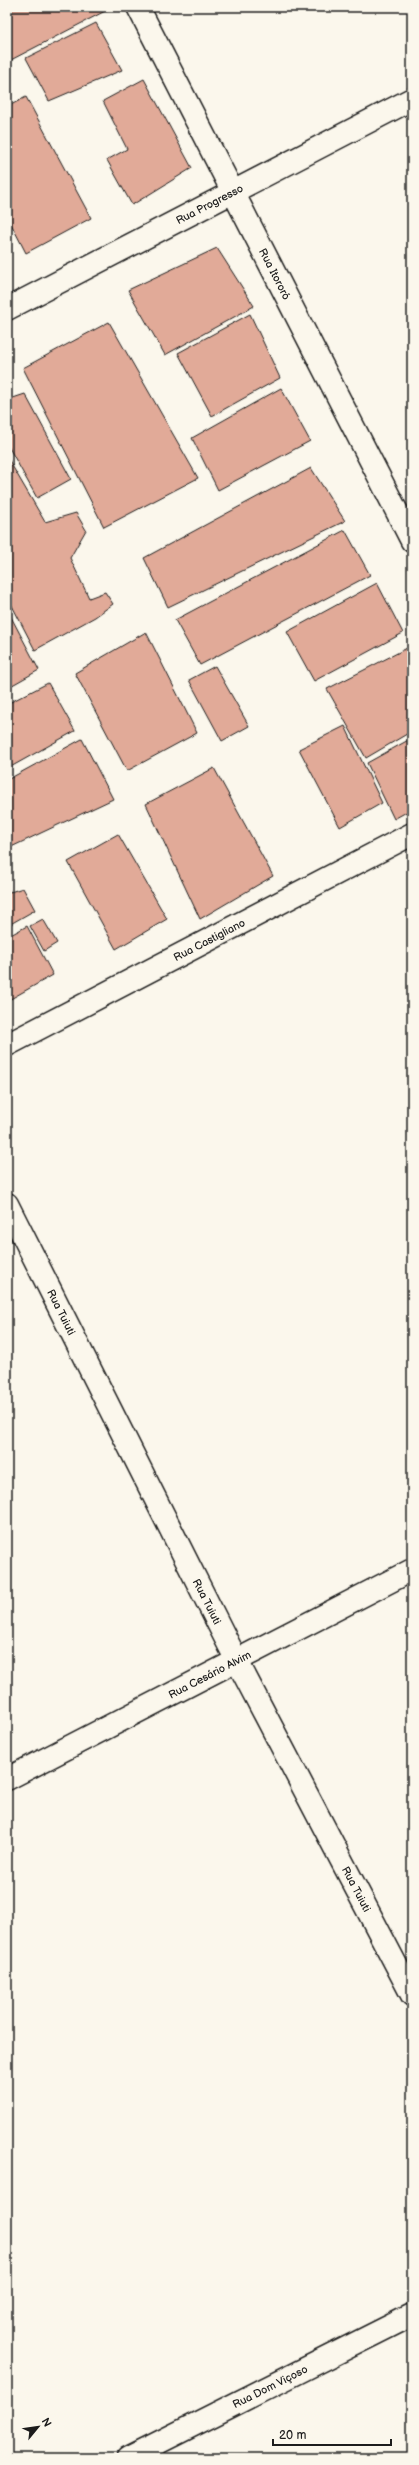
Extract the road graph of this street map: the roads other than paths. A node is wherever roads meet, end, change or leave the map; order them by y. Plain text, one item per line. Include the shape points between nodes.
1 (138, 7) edge
2 (412, 98) edge
3 (232, 193) junction
4 (7, 309) edge
5 (412, 541) edge
6 (412, 834) edge
7 (7, 1045) edge
8 (7, 1204) edge
9 (412, 1570) edge
10 (237, 1661) junction
11 (7, 1779) edge
12 (412, 1995) edge
13 (412, 2315) edge
14 (128, 2458) edge

1 - 3 street, Rua Itororó
2 - 3 street, Rua Progresso
3 - 4 street, Rua Progresso
3 - 5 street, Rua Itororó
6 - 7 street, Rua Castigliano
8 - 10 street, Rua Tuiuti
9 - 10 street, Rua Cesário Alvim
10 - 11 street, Rua Cesário Alvim
10 - 12 street, Rua Tuiuti
13 - 14 street, Rua Dom Viçoso

